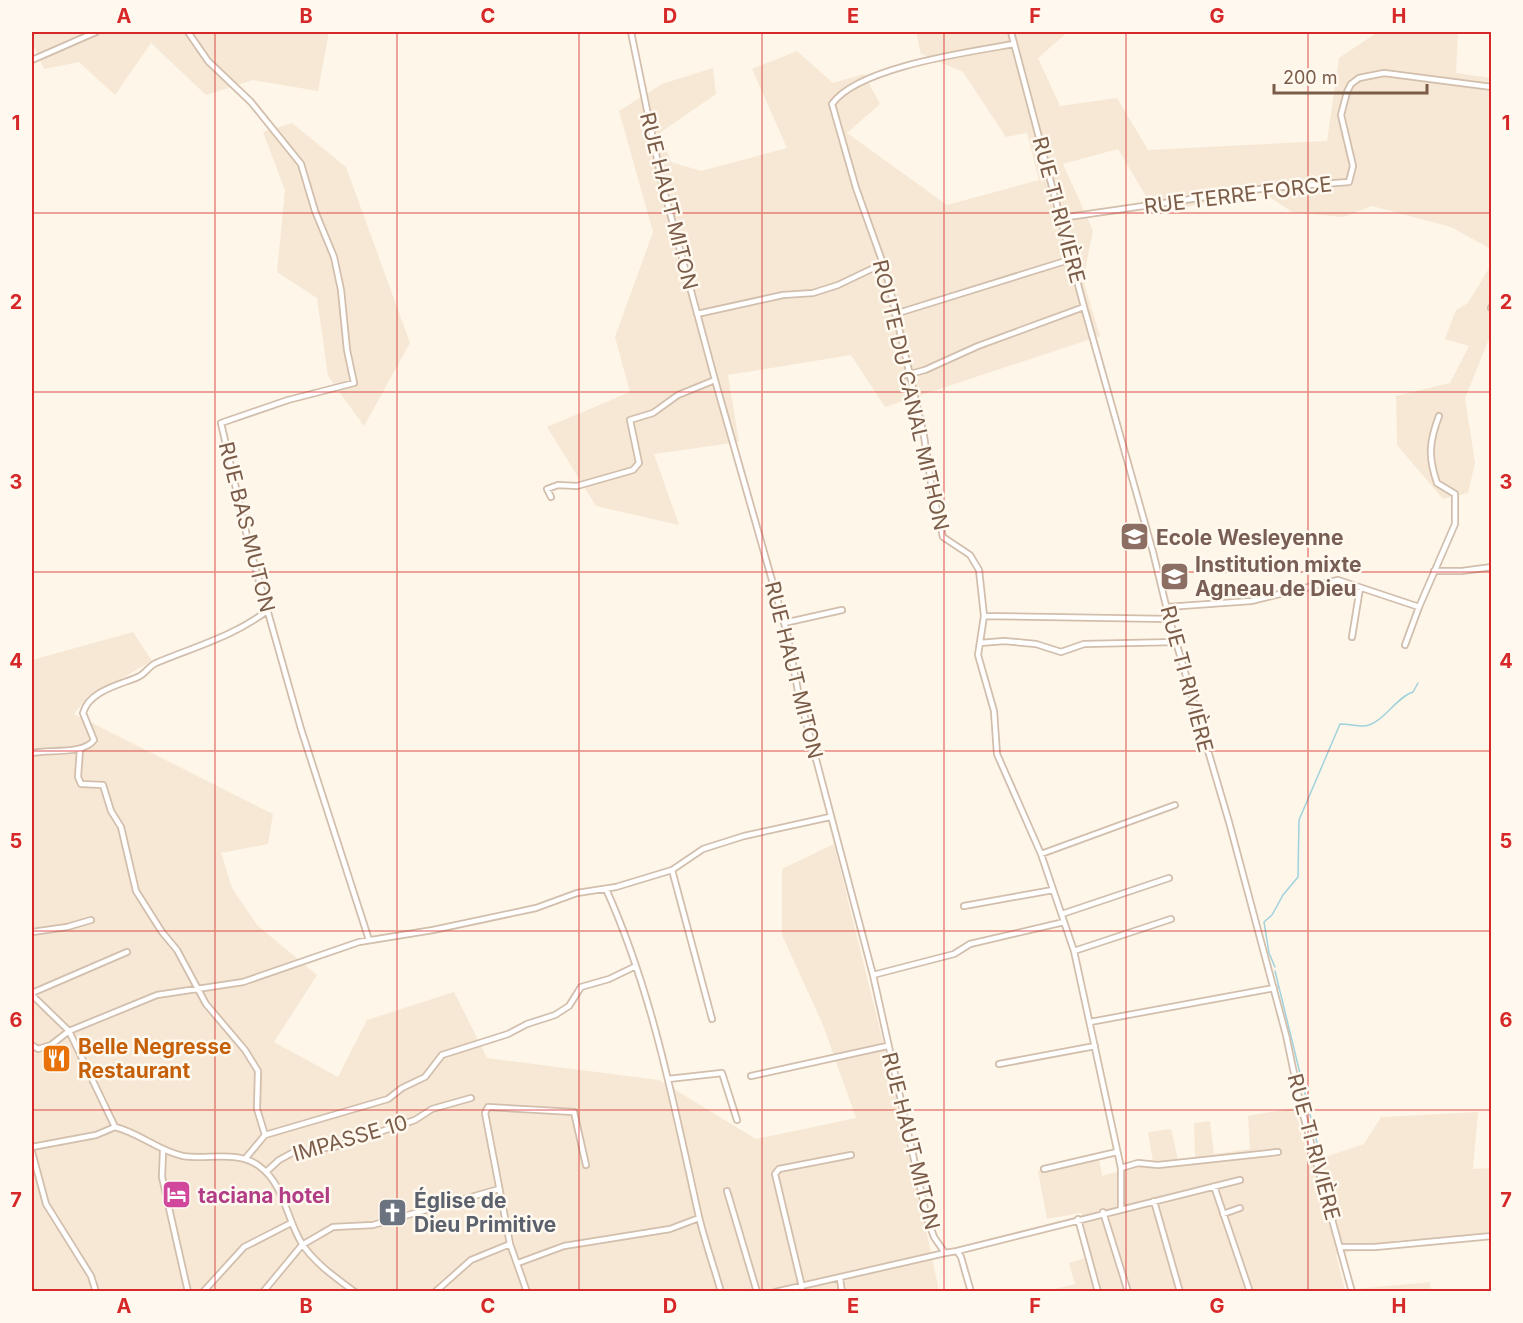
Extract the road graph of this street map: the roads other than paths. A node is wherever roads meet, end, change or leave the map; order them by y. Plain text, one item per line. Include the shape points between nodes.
1 (96, 32) edge
2 (188, 32) edge
3 (631, 32) edge
4 (1011, 32) edge
5 (1014, 44) junction
6 (32, 60) edge
7 (1491, 87) edge
8 (1061, 218) junction
9 (1072, 259) junction
10 (882, 264) junction
11 (1084, 307) junction
12 (697, 314) junction
13 (896, 314) junction
14 (908, 375) junction
15 (715, 380) junction
16 (1439, 416) dead end
17 (551, 497) dead end
18 (1491, 567) edge
19 (1434, 571) junction
20 (1360, 588) junction
21 (1167, 607) junction
22 (1419, 607) junction
23 (268, 610) junction
24 (842, 610) dead end
25 (984, 616) junction
26 (1169, 619) junction
27 (784, 623) junction
28 (1352, 637) dead end
29 (1176, 642) junction
30 (980, 643) junction
31 (1406, 645) dead end
32 (80, 749) junction
33 (32, 753) edge
34 (1175, 805) dead end
35 (830, 817) junction
36 (1041, 854) junction
37 (672, 870) junction
38 (1169, 878) dead end
39 (606, 889) junction
40 (1053, 890) junction
41 (964, 906) dead end
42 (1062, 914) junction
43 (1170, 919) dead end
44 (91, 920) dead end
45 (1064, 922) junction
46 (32, 932) edge
47 (369, 940) junction
48 (1074, 951) junction
49 (127, 952) dead end
50 (636, 966) junction
51 (873, 975) junction
52 (199, 988) junction
53 (1274, 988) junction
54 (32, 994) edge
55 (712, 1019) dead end
56 (1090, 1022) junction
57 (69, 1031) junction
58 (32, 1045) edge
59 (887, 1046) junction
60 (1095, 1046) junction
61 (999, 1064) dead end
62 (751, 1076) dead end
63 (668, 1079) junction
64 (471, 1098) dead end
65 (737, 1120) dead end
66 (115, 1127) junction
67 (265, 1135) junction
68 (32, 1147) edge
69 (163, 1151) junction
70 (32, 1152) edge
71 (1117, 1152) junction
72 (1278, 1152) dead end
73 (851, 1155) dead end
74 (245, 1159) junction
75 (586, 1165) dead end
76 (1121, 1168) junction
77 (1044, 1169) dead end
78 (266, 1172) junction
79 (1240, 1180) dead end
80 (1214, 1186) junction
81 (499, 1189) junction
82 (727, 1191) dead end
83 (1154, 1201) junction
84 (1121, 1208) junction
85 (1240, 1208) dead end
86 (1103, 1212) junction
87 (1223, 1214) junction
88 (699, 1218) junction
89 (1078, 1220) junction
90 (291, 1223) junction
91 (1491, 1236) edge
92 (510, 1244) junction
93 (302, 1245) junction
94 (1341, 1247) junction
95 (957, 1251) junction
96 (945, 1253) junction
97 (518, 1263) junction
98 (840, 1279) junction
99 (802, 1287) junction
100 (790, 1290) edge
101 (96, 1292) edge
102 (188, 1292) edge
103 (203, 1292) edge
104 (263, 1292) edge
105 (355, 1292) edge
106 (435, 1292) edge
107 (527, 1292) edge
108 (721, 1292) edge
109 (756, 1292) edge
110 (775, 1292) edge
111 (842, 1292) edge
112 (971, 1292) edge
113 (1098, 1292) edge
114 (1128, 1292) edge
115 (1180, 1292) edge
116 (1250, 1292) edge
117 (1352, 1292) edge

1 - 6 street
2 - 23 street, RUE BAS MUTON via 208,61 250,102 301,164 334,257 346,323 354,382 221,423
3 - 12 street, RUE HAUT MITON via 662,183
4 - 5 street, RUE TI RIVIÈRE
5 - 8 street, RUE TI RIVIÈRE
5 - 10 street, ROUTE DU CANAL MITHON via 923,61 866,80 833,102 855,188
7 - 8 street, RUE TERRE FORCE via 1384,73 1359,78 1347,92 1341,115 1353,166 1349,182 1267,188
8 - 9 street, RUE TI RIVIÈRE
9 - 11 street, RUE TI RIVIÈRE
9 - 13 street
10 - 12 street via 813,293
10 - 13 street, ROUTE DU CANAL MITHON
11 - 14 street
11 - 21 street, RUE TI RIVIÈRE
12 - 15 street, RUE HAUT MITON
13 - 14 street, ROUTE DU CANAL MITHON
14 - 25 street, ROUTE DU CANAL MITHON via 943,537 964,550 977,565
15 - 17 street via 678,395 653,413 630,420 639,463 633,470 577,486 558,485 547,489
15 - 27 street, RUE HAUT MITON
16 - 19 street via 1430,442 1434,474 1437,483 1455,494 1455,524
18 - 19 street
19 - 22 street
20 - 21 street via 1332,580 1251,601
20 - 22 street
20 - 28 street
21 - 26 street, RUE TI RIVIÈRE
22 - 31 street
23 - 32 street via 250,623 154,664 141,676 91,699 83,713 94,740
23 - 47 street, RUE BAS MUTON via 317,782
24 - 27 street
25 - 26 street
25 - 30 street, ROUTE DU CANAL MITHON
26 - 29 street, RUE TI RIVIÈRE
27 - 35 street, RUE HAUT MITON
29 - 30 street via 1084,644 1061,652 1036,644
29 - 53 street, RUE TI RIVIÈRE
30 - 36 street, ROUTE DU CANAL MITHON via 978,655 994,711 998,754
32 - 33 street
32 - 52 street via 81,784 103,785 111,811 122,827 136,891
34 - 36 street
35 - 37 street via 703,849
35 - 51 street, RUE HAUT MITON
36 - 40 street, ROUTE DU CANAL MITHON
37 - 39 street
37 - 55 street
38 - 42 street
39 - 47 street via 577,893 536,908
39 - 50 street
40 - 41 street
40 - 42 street, ROUTE DU CANAL MITHON
42 - 45 street, ROUTE DU CANAL MITHON
43 - 48 street
44 - 46 street
45 - 48 street, ROUTE DU CANAL MITHON
45 - 51 street via 970,944 954,954
47 - 52 street via 243,982
48 - 56 street, ROUTE DU CANAL MITHON
49 - 54 street
50 - 63 street
50 - 67 street via 581,987 569,1006 555,1015 442,1055 425,1077 388,1099
51 - 59 street, RUE HAUT MITON
52 - 57 street via 157,995
52 - 67 street via 206,1004 258,1071 257,1109
53 - 56 street
53 - 94 street, RUE TI RIVIÈRE via 1301,1107
54 - 57 street
56 - 60 street, ROUTE DU CANAL MITHON
57 - 58 street via 51,1045 38,1049
57 - 66 street
59 - 62 street
59 - 96 street, RUE HAUT MITON via 927,1218
60 - 61 street
60 - 71 street, ROUTE DU CANAL MITHON
63 - 65 street via 722,1073
63 - 88 street
64 - 78 street, IMPASSE 10 via 338,1146 292,1153
66 - 68 street via 96,1135
66 - 69 street
67 - 74 street
69 - 74 street via 202,1158
69 - 102 street via 162,1177
70 - 101 street via 46,1204 91,1276
71 - 76 street, ROUTE DU CANAL MITHON
71 - 77 street
72 - 76 street via 1158,1165 1138,1163
73 - 99 street via 779,1169 775,1174
74 - 78 street
75 - 81 street via 574,1112 489,1107 485,1113
76 - 84 street, ROUTE DU CANAL MITHON
78 - 90 street via 284,1201
79 - 80 street
80 - 83 street
80 - 87 street
81 - 92 street
81 - 93 street via 373,1225 333,1227
82 - 109 street
83 - 84 street
83 - 115 street
84 - 86 street
85 - 87 street
86 - 89 street
86 - 114 street
87 - 116 street
88 - 97 street via 670,1229 564,1246
88 - 108 street
89 - 95 street
89 - 113 street
90 - 93 street
90 - 103 street via 244,1247
91 - 94 street
92 - 97 street
92 - 106 street via 471,1260
93 - 104 street
93 - 105 street
94 - 117 street, RUE TI RIVIÈRE
95 - 96 street, RUE HAUT MITON
95 - 112 street, RUE HAUT MITON
96 - 98 street
97 - 107 street
98 - 99 street
98 - 111 street
99 - 100 street
100 - 110 street

